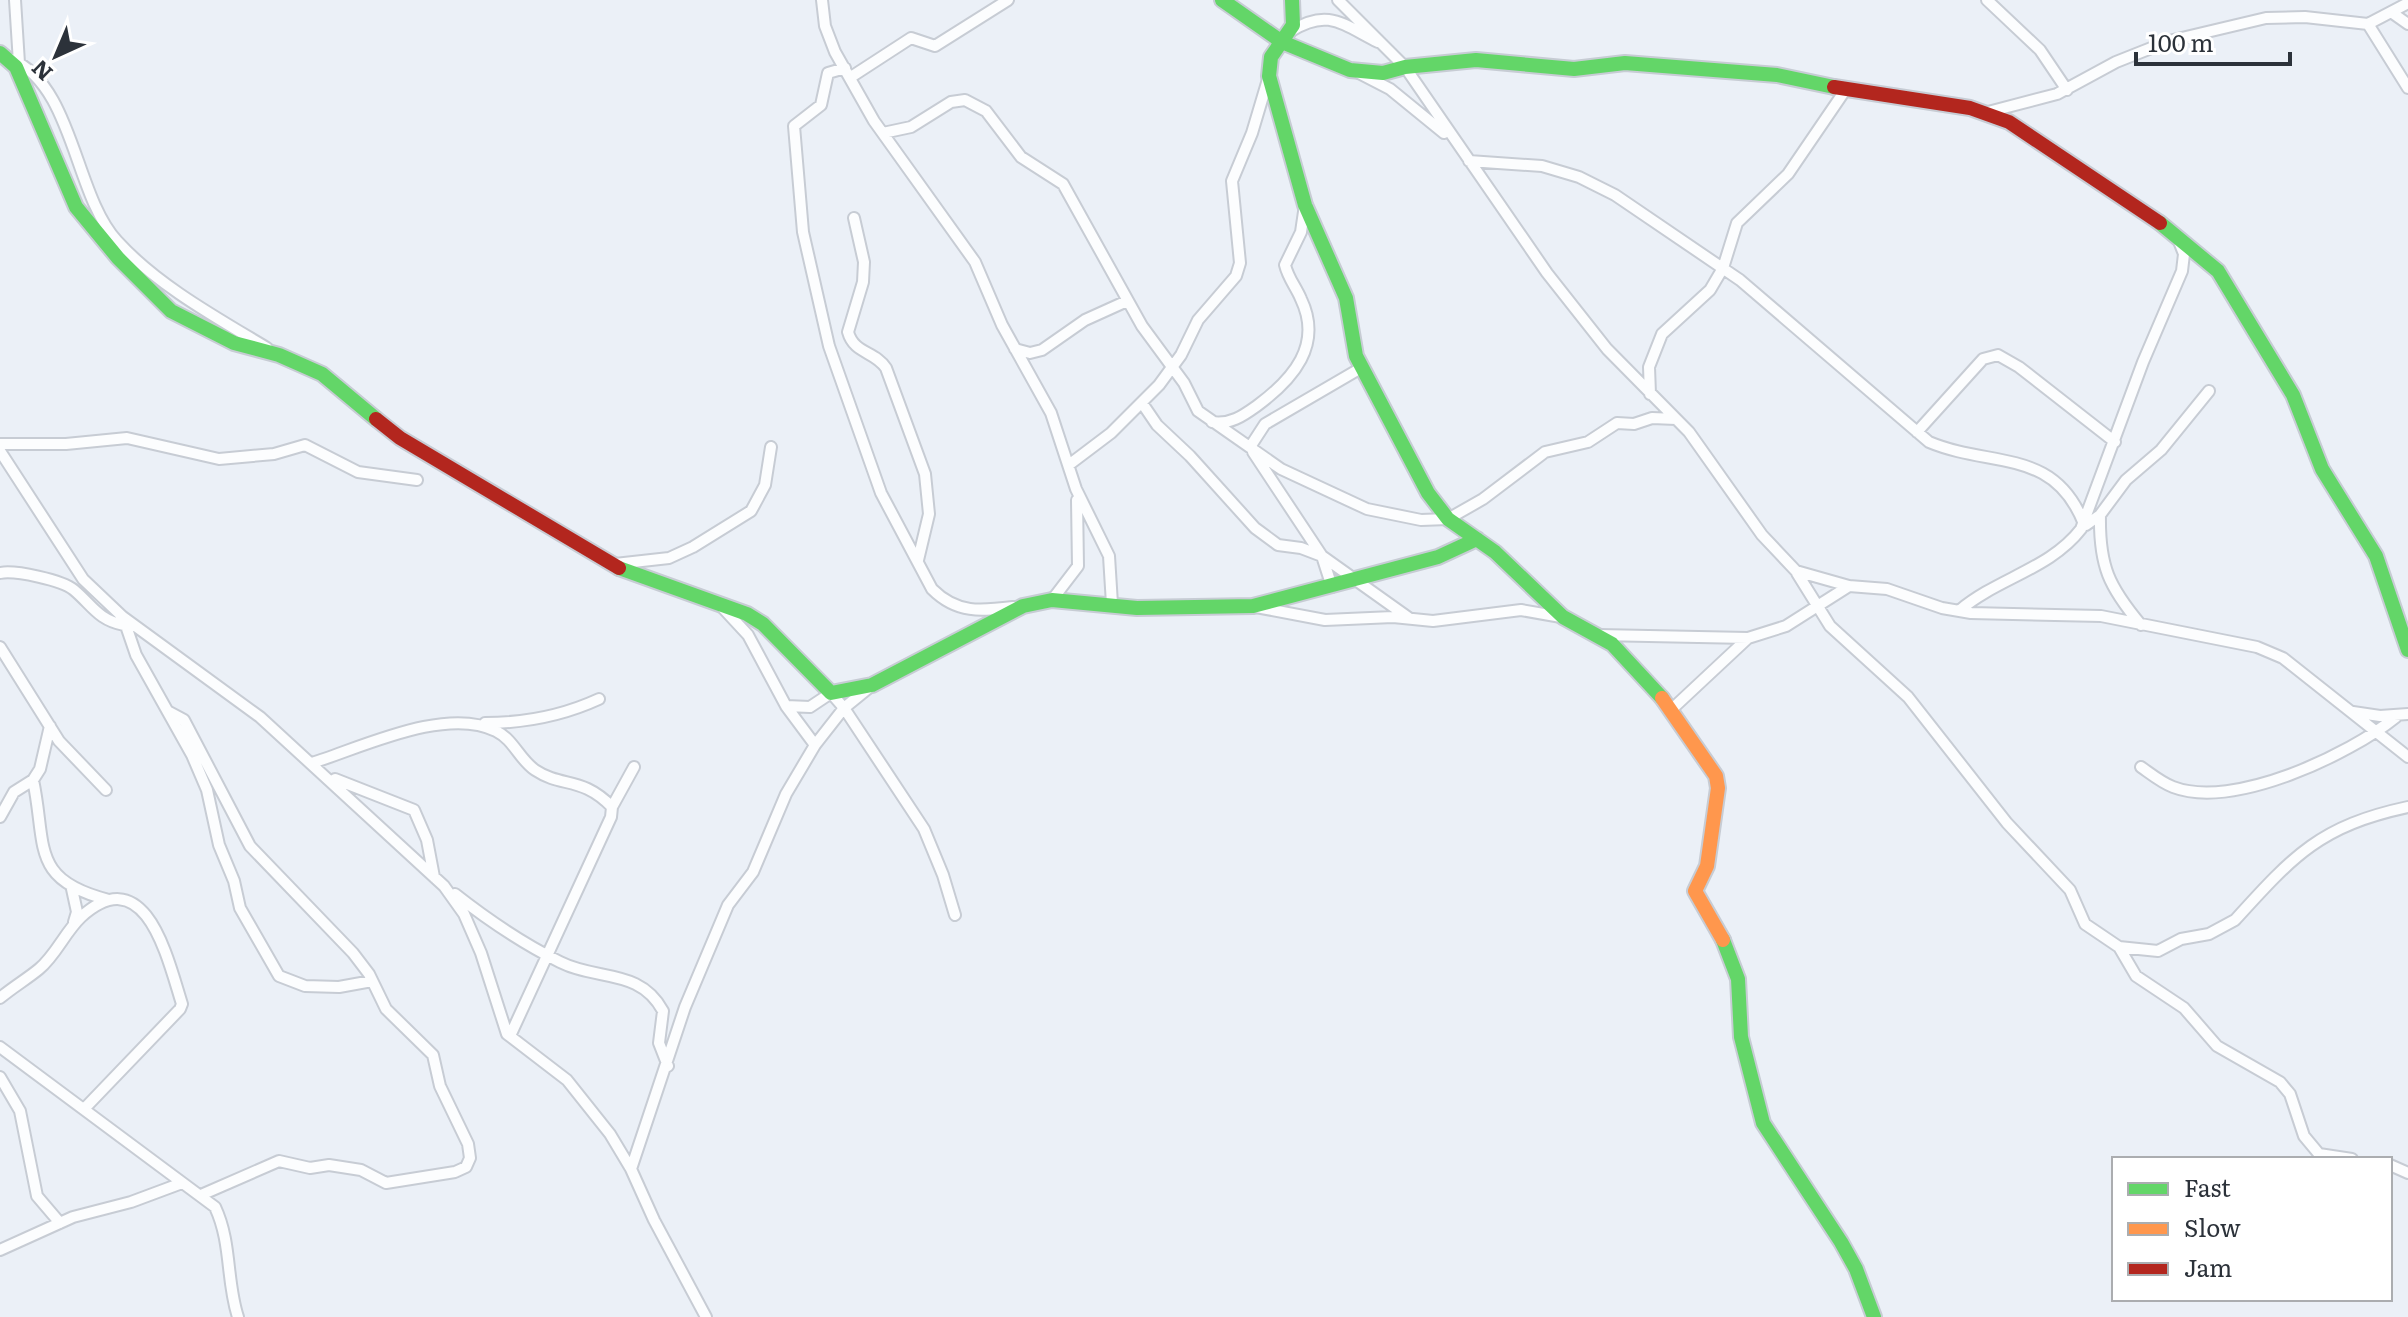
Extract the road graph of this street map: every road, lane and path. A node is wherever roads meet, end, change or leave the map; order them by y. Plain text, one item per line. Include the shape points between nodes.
1 (15, 0) edge
2 (822, 0) edge
3 (1008, 0) edge
4 (1222, 0) edge
5 (1292, 0) edge
6 (1338, 0) edge
7 (1987, 0) edge
8 (2408, 3) edge
9 (2391, 12) junction
10 (2368, 24) junction
11 (2408, 24) edge
12 (1285, 37) junction
13 (1385, 46) junction
14 (10, 58) edge
15 (1405, 67) junction
16 (1354, 70) junction
17 (848, 73) junction
18 (1269, 76) junction
19 (2408, 88) edge
20 (1846, 89) junction
21 (2067, 90) junction
22 (1988, 112) junction
23 (883, 133) junction
24 (1454, 141) junction
25 (1469, 161) junction
26 (1305, 205) junction
27 (854, 218) dead end
28 (2176, 233) junction
29 (1723, 268) junction
30 (1127, 301) junction
31 (1015, 349) junction
32 (279, 355) junction
33 (1173, 368) junction
34 (1361, 368) junction
35 (2209, 391) dead end
36 (1650, 394) junction
37 (1142, 403) junction
38 (1676, 419) junction
39 (1210, 422) junction
40 (1917, 432) junction
41 (2115, 442) junction
42 (0, 444) edge
43 (771, 447) dead end
44 (0, 451) edge
45 (1253, 452) junction
46 (1070, 464) junction
47 (417, 480) dead end
48 (1076, 489) junction
49 (2100, 515) junction
50 (1448, 519) junction
51 (2083, 526) junction
52 (1477, 539) junction
53 (1322, 556) junction
54 (918, 560) junction
55 (609, 565) junction
56 (1796, 571) junction
57 (0, 573) edge
58 (1359, 579) junction
59 (1849, 586) junction
60 (1332, 587) junction
61 (715, 600) junction
62 (1052, 600) junction
63 (1112, 604) junction
64 (1815, 605) junction
65 (1023, 606) junction
66 (1253, 606) junction
67 (1960, 610) junction
68 (1563, 617) junction
69 (1409, 618) junction
70 (124, 621) junction
71 (2143, 626) junction
72 (1597, 635) junction
73 (1748, 638) junction
74 (0, 647) edge
75 (2408, 650) edge
76 (872, 685) junction
77 (831, 693) junction
78 (599, 699) dead end
79 (786, 706) junction
80 (844, 708) junction
81 (1672, 709) junction
82 (2348, 711) junction
83 (169, 712) junction
84 (2408, 714) edge
85 (2396, 717) junction
86 (475, 723) junction
87 (50, 726) junction
88 (2377, 732) junction
89 (815, 745) junction
90 (2408, 757) edge
91 (312, 763) junction
92 (634, 767) dead end
93 (2141, 767) dead end
94 (326, 776) junction
95 (33, 780) junction
96 (106, 790) dead end
97 (612, 807) junction
98 (2408, 807) edge
99 (0, 817) edge
100 (434, 877) junction
101 (444, 886) junction
102 (72, 889) junction
103 (109, 900) junction
104 (955, 915) dead end
105 (74, 924) junction
106 (2119, 947) junction
107 (547, 955) junction
108 (372, 981) junction
109 (0, 998) edge
110 (510, 1036) junction
111 (0, 1047) edge
112 (668, 1066) junction
113 (0, 1077) edge
114 (84, 1109) junction
115 (2339, 1157) edge
116 (631, 1169) junction
117 (182, 1183) junction
118 (201, 1195) junction
119 (60, 1223) junction
120 (0, 1250) edge
121 (238, 1317) edge
122 (706, 1317) edge
123 (1874, 1317) edge

1 - 14 street
2 - 17 street via 830,40
3 - 17 street via 935,46 911,38
4 - 12 street
5 - 12 street via 1293,25
6 - 13 street
7 - 21 street via 2040,50
8 - 9 street
9 - 10 street
9 - 11 street
10 - 19 street
10 - 21 street via 2266,18 2143,50
12 - 13 street via 1316,18 1326,18
12 - 16 street
12 - 18 street via 1271,57
13 - 15 street
14 - 32 street via 32,72 53,103 116,240 155,276
14 - 32 street via 76,207 118,258 171,311 234,343
15 - 16 street via 1383,73
15 - 20 street via 1476,60 1574,69 1648,63 1764,74
15 - 24 street
16 - 24 street via 1390,89
17 - 23 street
17 - 54 street via 828,73 821,105 794,126 803,232 829,346 863,448
18 - 26 street
18 - 33 street via 1232,181 1239,271 1191,330
20 - 22 street
20 - 29 street via 1788,174 1737,223
21 - 22 street
22 - 28 street
23 - 30 street via 911,127 957,101 986,111 1021,157 1063,184
23 - 31 street via 975,262
24 - 25 street
25 - 29 street via 1542,166 1579,177
25 - 36 street via 1571,305
26 - 34 street via 1343,289
26 - 39 street via 1301,232 1285,265 1304,307 1303,359 1292,377 1237,419
27 - 54 street via 863,282 848,332 856,348 879,357 886,368 918,447 929,514
28 - 41 street via 2184,254 2182,271
28 - 75 street via 2218,271 2293,395 2322,469 2381,567
29 - 36 street via 1704,297 1662,334 1649,367
29 - 40 street
30 - 31 street via 1085,320 1042,350
30 - 33 street
31 - 46 street via 1051,413
32 - 55 street via 322,374 400,438
33 - 37 street
33 - 39 street
34 - 45 street via 1265,424 1254,437
34 - 50 street via 1407,457
35 - 49 street
36 - 38 street
37 - 46 street
37 - 53 street via 1255,528 1278,545
38 - 50 street via 1617,423 1588,442 1545,452
38 - 56 street via 1762,535
39 - 45 street
40 - 41 street via 1983,359 1998,355
40 - 51 street via 1952,452 2015,461 2053,479 2075,500
41 - 51 street
42 - 47 street via 127,438 219,459 305,445 358,472
43 - 55 street via 765,485 751,511 669,558
44 - 70 street via 83,579
45 - 50 street via 1367,509 1421,520
45 - 53 street
46 - 48 street
48 - 62 street via 1078,566
48 - 63 street via 1109,556
49 - 51 street
49 - 71 street via 2103,567 2119,598
50 - 52 street
51 - 67 street via 2064,549 1993,585
52 - 58 street via 1438,557
52 - 68 street
53 - 58 street
53 - 60 street
54 - 65 street via 932,589 953,605 978,612
55 - 61 street
56 - 59 street
56 - 64 street
57 - 70 street via 23,572 65,584 106,620
58 - 60 street
58 - 69 street
59 - 64 street
59 - 67 street via 1871,585
60 - 66 street
61 - 77 street via 763,624
61 - 79 street via 748,635
62 - 63 street
62 - 65 street
63 - 66 street
64 - 73 street via 1786,626
64 - 106 street via 1830,626 1927,718 1990,803 2070,890 2085,924
65 - 76 street
66 - 69 street via 1325,620
67 - 71 street via 2088,614
68 - 69 street via 1521,610 1448,621
68 - 72 street
70 - 83 street via 136,655
70 - 91 street via 260,717
71 - 82 street via 2271,652
72 - 73 street
72 - 81 street via 1635,665
73 - 81 street
74 - 87 street
76 - 77 street
76 - 80 street
77 - 79 street via 810,707
77 - 80 street
78 - 86 street via 569,713 517,723
79 - 89 street
80 - 89 street
80 - 104 street via 924,829
81 - 123 street via 1716,776 1707,866 1695,891 1738,979 1741,1037 1763,1123 1841,1242
82 - 85 street
82 - 88 street
83 - 108 street via 184,720 250,846 323,920
83 - 108 street via 207,790 240,908 281,979 339,987
84 - 85 street
85 - 88 street
86 - 91 street via 439,722
86 - 97 street via 498,731 535,770 582,784
87 - 95 street
87 - 96 street
88 - 90 street
88 - 93 street via 2301,773 2247,787 2192,791 2172,787
89 - 112 street via 786,794 753,872 717,928
91 - 94 street
92 - 97 street
94 - 100 street
94 - 100 street via 414,810
95 - 99 street via 14,792
95 - 102 street via 40,837 54,871
97 - 107 street
98 - 106 street via 2336,828 2304,848 2222,928 2158,951
100 - 101 street
101 - 107 street
101 - 110 street via 464,914
102 - 103 street
102 - 105 street
103 - 105 street
103 - 114 street via 135,903 146,912 164,947 182,1004
105 - 109 street via 41,968
106 - 115 street via 2136,976 2184,1008 2217,1046 2286,1088 2304,1136 2319,1154
107 - 110 street
107 - 112 street via 571,967 629,979 654,997 663,1011 659,1043
108 - 118 street via 386,1009 435,1059 440,1086 468,1144 466,1167 386,1183 361,1170 279,1161
110 - 116 street via 567,1080
111 - 114 street
112 - 116 street
113 - 119 street via 20,1111 37,1196
114 - 117 street
116 - 122 street
117 - 118 street
117 - 119 street
118 - 121 street via 221,1219
119 - 120 street

